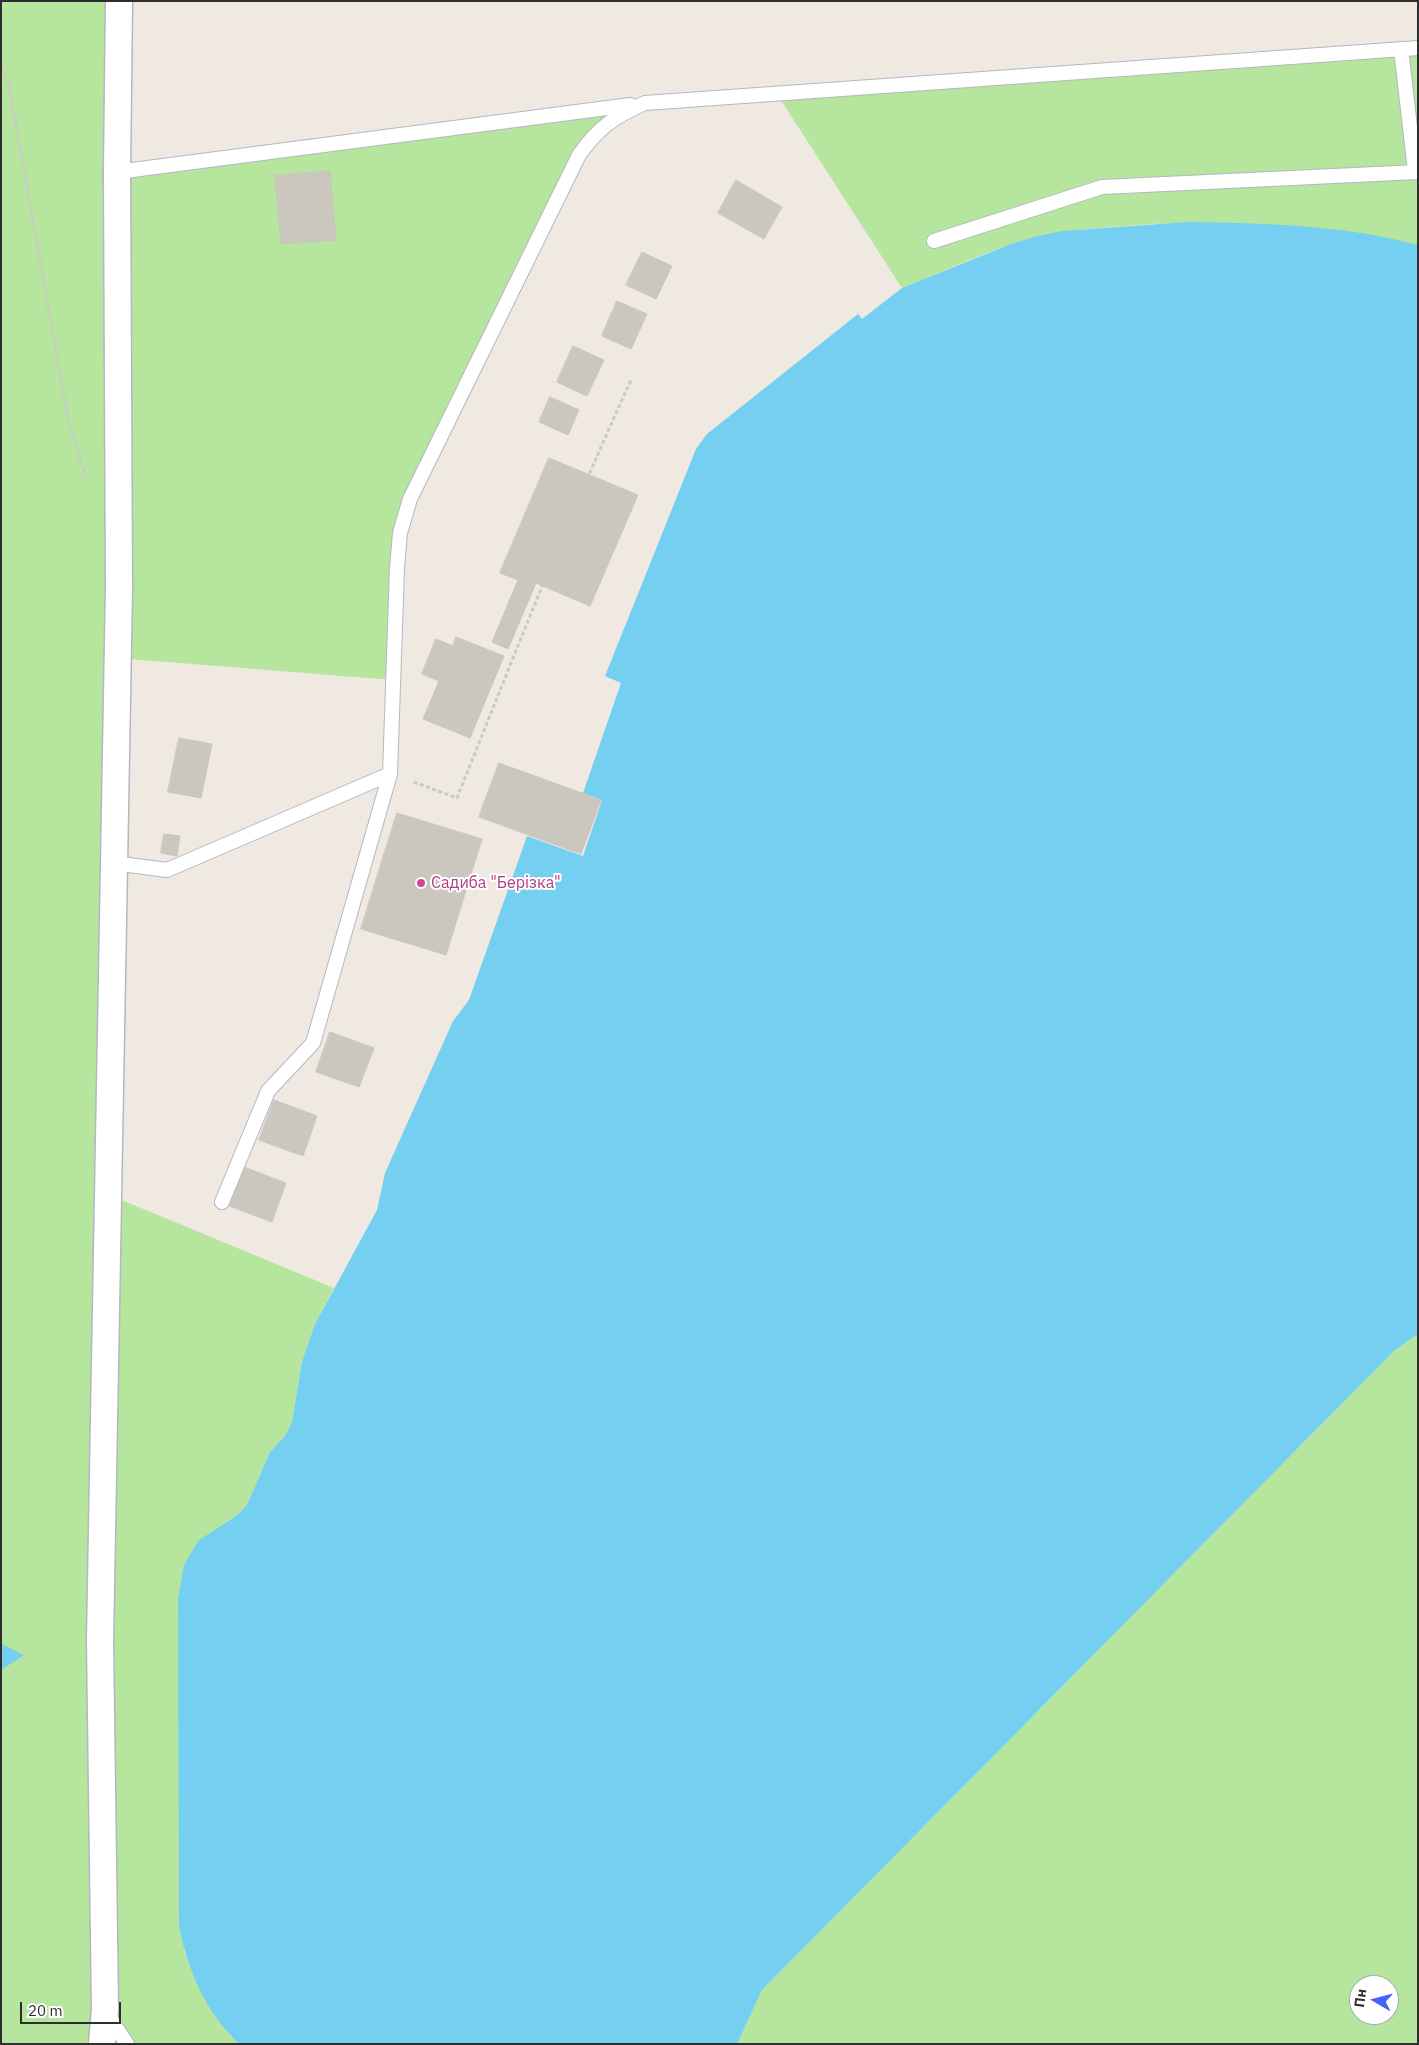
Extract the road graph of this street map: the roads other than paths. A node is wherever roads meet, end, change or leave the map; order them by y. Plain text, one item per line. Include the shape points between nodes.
1 (119, 1) edge
2 (1418, 48) edge
3 (1401, 49) junction
4 (645, 103) junction
5 (1416, 171) edge
6 (117, 172) junction
7 (934, 242) dead end
8 (390, 774) junction
9 (113, 863) junction
10 (222, 1202) dead end
11 (105, 2009) junction
12 (102, 2044) edge
13 (127, 2044) edge

1 - 6 street
2 - 3 lane
3 - 4 lane
3 - 5 lane
4 - 6 lane
4 - 8 lane via 621,113 606,124 579,155 410,499 400,533 397,568
5 - 7 lane via 1102,187
6 - 9 street via 119,587
8 - 9 lane via 167,870
8 - 10 lane via 313,1043 268,1091
9 - 11 street via 100,1641
11 - 12 street
11 - 13 lane

